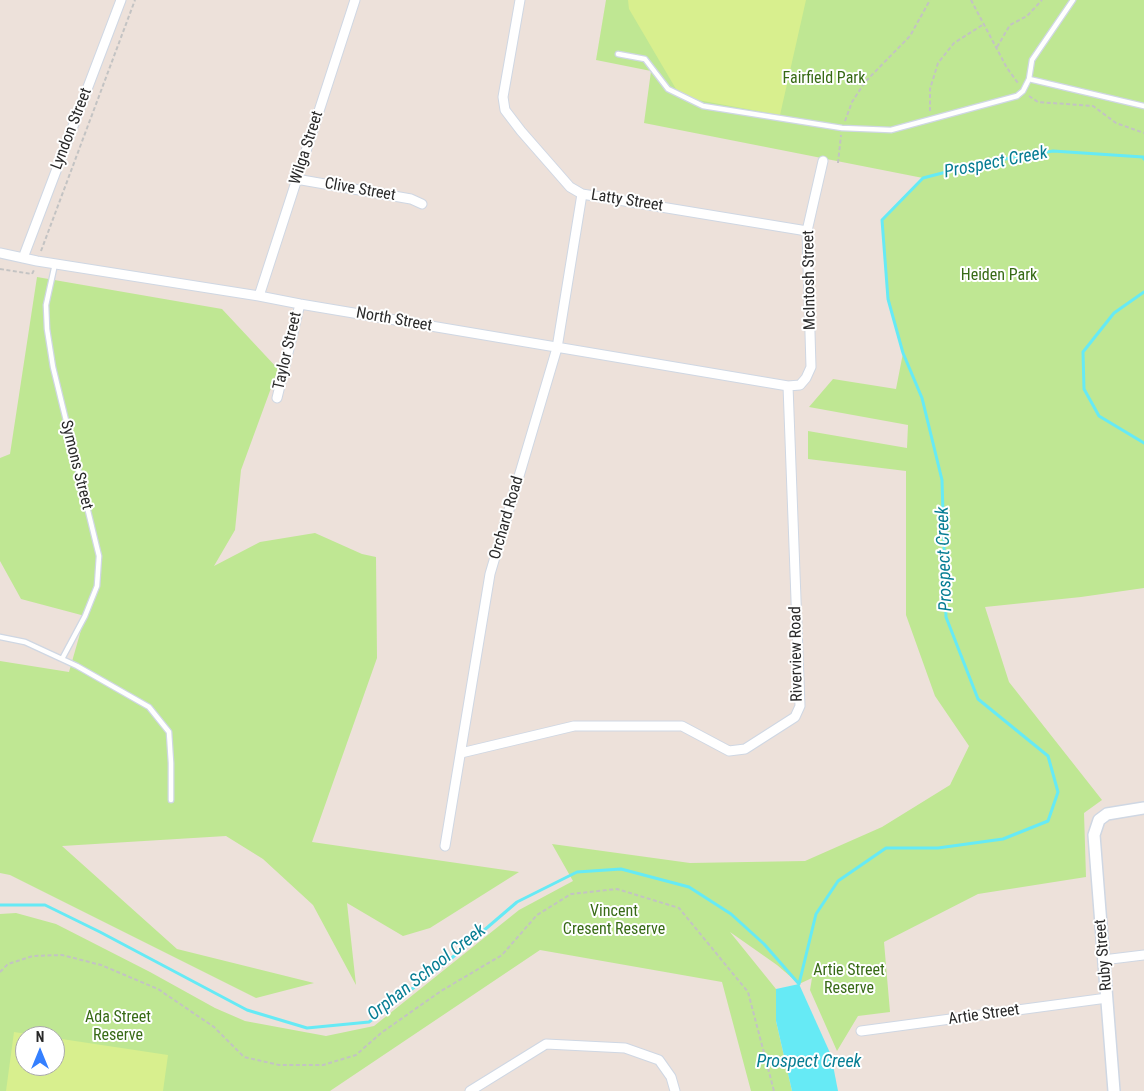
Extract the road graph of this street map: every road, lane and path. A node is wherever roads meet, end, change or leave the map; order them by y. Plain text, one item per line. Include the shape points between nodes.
1 (121, 0) edge
2 (135, 0) edge
3 (355, 0) edge
4 (520, 0) edge
5 (930, 0) edge
6 (971, 0) edge
7 (1042, 0) edge
8 (1073, 0) edge
9 (984, 24) junction
10 (997, 47) junction
11 (618, 54) dead end
12 (1030, 79) junction
13 (1023, 91) junction
14 (1144, 106) edge
15 (930, 120) junction
16 (842, 128) junction
17 (1144, 133) edge
18 (823, 161) dead end
19 (838, 163) dead end
20 (296, 179) junction
21 (582, 194) junction
22 (422, 204) dead end
23 (807, 231) junction
24 (43, 244) dead end
25 (0, 253) edge
26 (23, 258) junction
27 (55, 264) junction
28 (0, 269) edge
29 (32, 274) dead end
30 (259, 296) junction
31 (300, 304) junction
32 (557, 348) junction
33 (788, 386) junction
34 (277, 398) dead end
35 (0, 637) edge
36 (62, 659) junction
37 (461, 753) junction
38 (171, 800) dead end
39 (1144, 808) edge
40 (445, 846) dead end
41 (1144, 956) edge
42 (1103, 960) junction
43 (0, 972) edge
44 (1107, 998) junction
45 (861, 1031) dead end
46 (470, 1091) edge
47 (675, 1091) edge
48 (774, 1091) edge
49 (1114, 1091) edge

1 - 26 street, Lyndon Street
2 - 24 path
3 - 20 street, Wilga Street
4 - 21 street, Latty Street via 503,97 505,110 570,187
5 - 16 path via 910,36 865,82 852,102
6 - 9 path
7 - 10 path via 1027,16 1010,25
8 - 12 lane via 1032,60
9 - 10 path
9 - 15 path via 954,43 938,63 930,89
10 - 13 path
11 - 16 lane via 645,59 668,88 703,106
12 - 13 lane
12 - 14 lane
13 - 15 lane via 1017,96
13 - 17 path via 1038,102 1094,106 1116,123
15 - 16 lane via 891,130
16 - 19 path
18 - 23 street, McIntosh Street
20 - 22 street, Clive Street via 411,199
20 - 30 street, Wilga Street
21 - 23 street, Latty Street
21 - 32 street, Orchard Road
23 - 33 street, McIntosh Street via 811,367 800,385
25 - 26 street, North Street
26 - 27 street, North Street
27 - 30 street, North Street
27 - 36 lane, Symons Street via 46,305 52,367 98,556 97,586
28 - 29 path
30 - 31 street, North Street
31 - 32 street, North Street
31 - 34 street, Taylor Street
32 - 33 street, North Street
32 - 37 street, Orchard Road via 490,574
33 - 37 street, Riverview Road via 800,706 795,717 745,749 729,751 682,726 574,726
35 - 36 lane via 25,642
36 - 38 lane via 149,707 159,719 168,732
37 - 40 street, Orchard Road
39 - 42 street, Ruby Street via 1107,814 1099,820 1094,835
41 - 42 street
42 - 44 street, Ruby Street
43 - 48 path via 8,964 34,956 62,954 158,989 214,1027 244,1057 279,1065 323,1065 356,1055 381,1033 442,991 502,955 537,915 571,894 617,889 679,908 748,992
44 - 45 street, Artie Street
44 - 49 street, Ruby Street
46 - 47 street via 546,1044 569,1044 625,1048 660,1060

